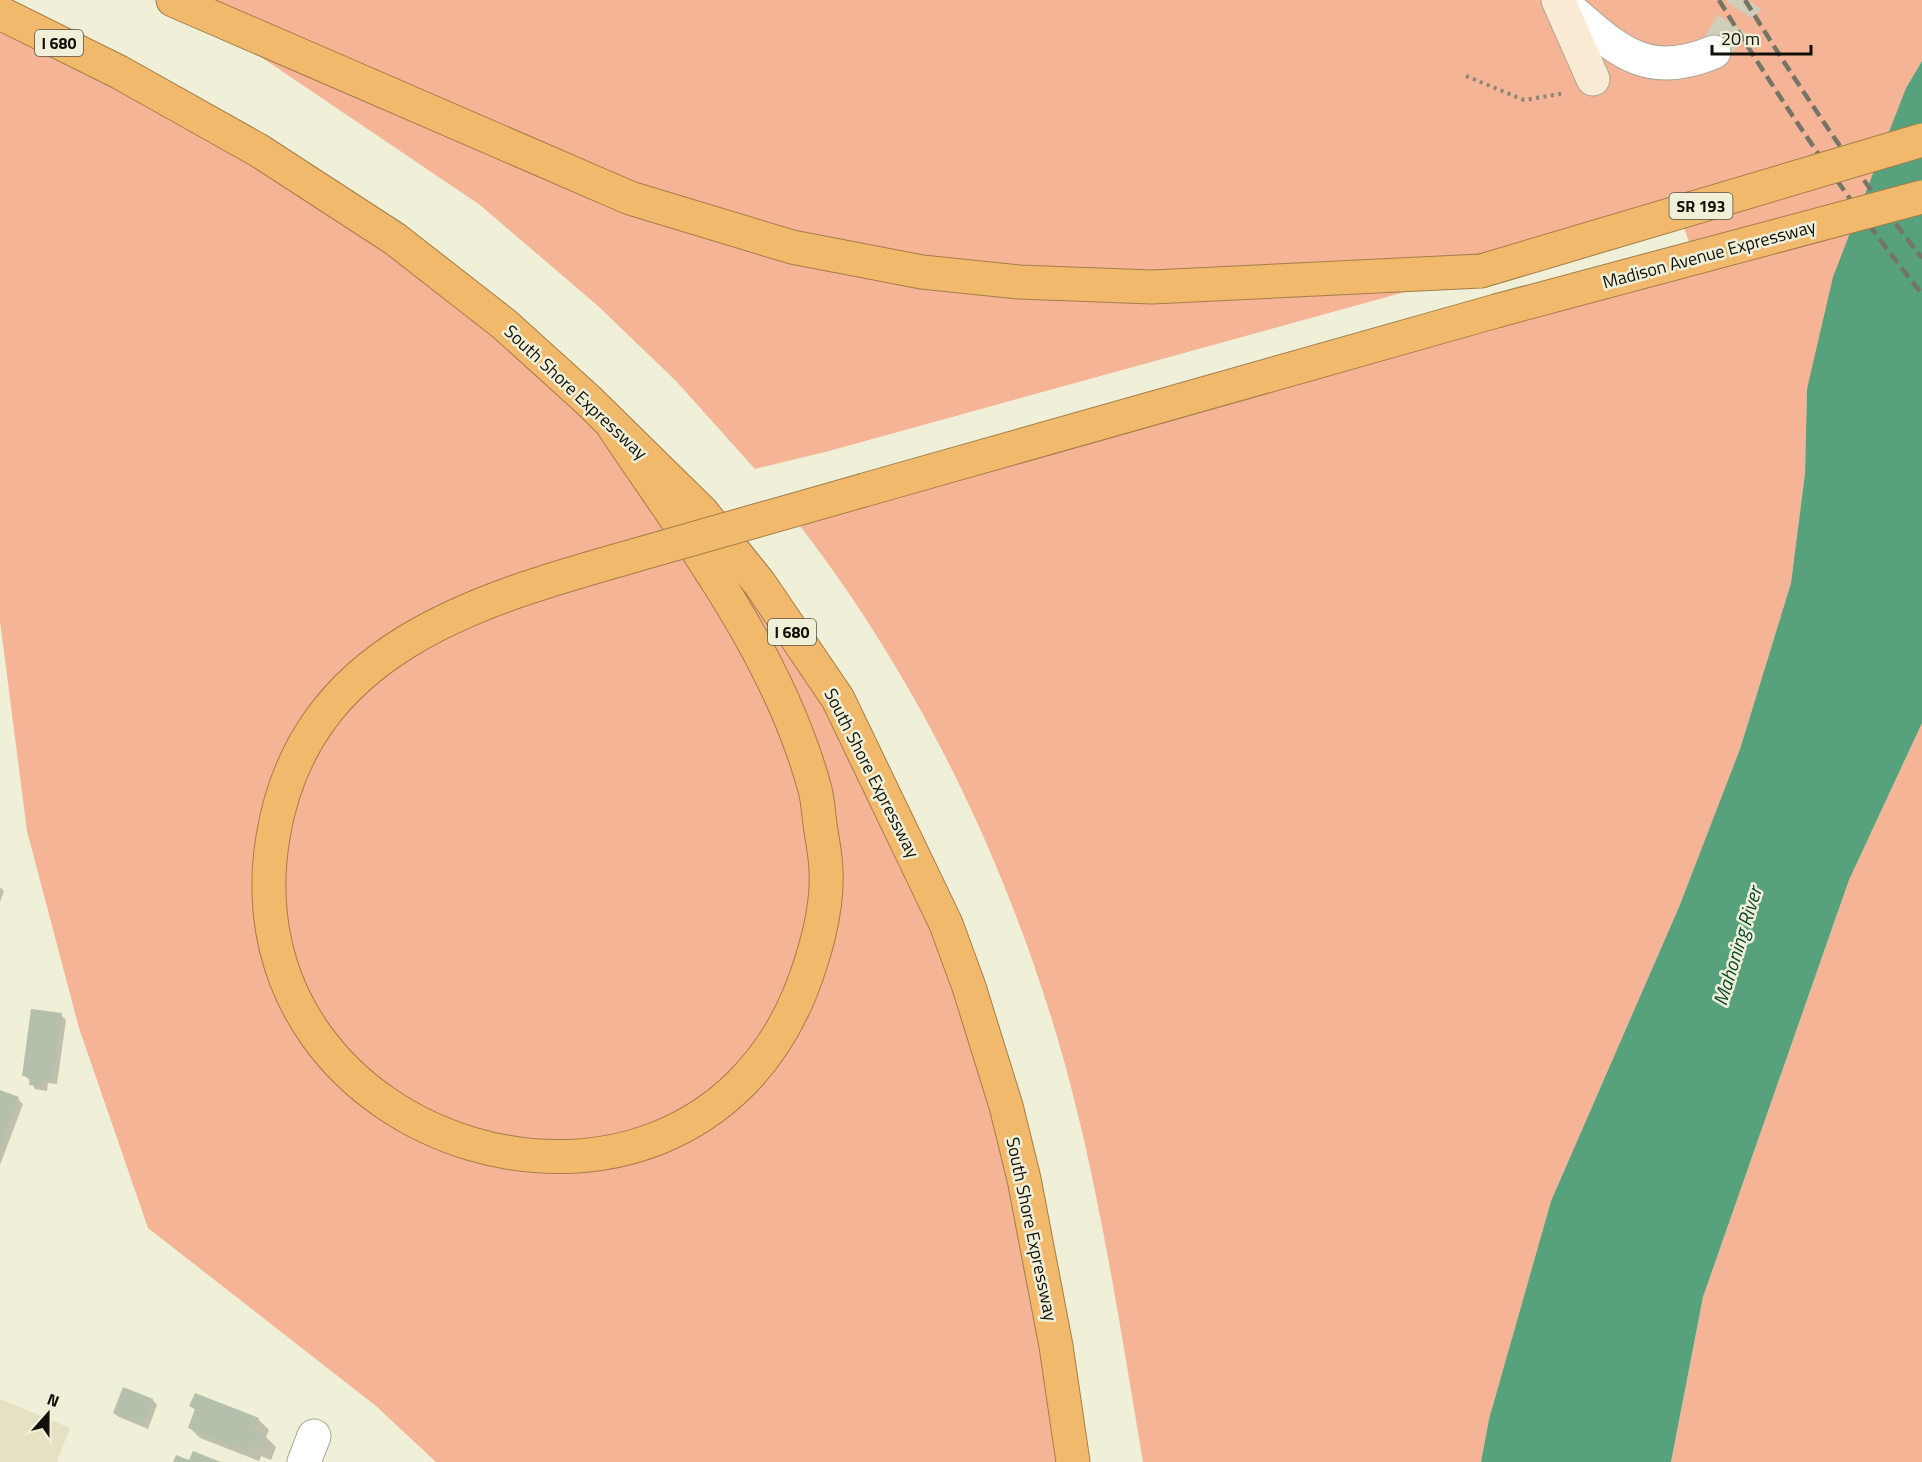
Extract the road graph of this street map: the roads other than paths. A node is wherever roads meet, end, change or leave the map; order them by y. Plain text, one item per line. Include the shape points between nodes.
1 (1558, 0) edge
2 (181, 4) edge
3 (0, 14) edge
4 (1714, 52) tunnel mouth
5 (1593, 79) road end
6 (1922, 140) edge
7 (1922, 196) edge
8 (613, 426) junction
9 (1073, 1462) edge

1 - 4 street via 1636,58 1666,65 1690,62
1 - 5 street
2 - 6 highway, SR 193, bridge via 630,198 792,247 922,272 1019,282 1152,287 1481,271
3 - 8 highway, South Shore Expressway / I 680 via 119,72 258,150 396,239 504,324
7 - 8 highway, Madison Avenue Expressway, bridge via 1496,310 1385,342 864,490 636,555 528,586 459,612 422,631 370,666 335,699 316,725 293,767 278,807 270,858 269,906 277,950 296,1000 340,1063 376,1098 438,1134 478,1148 561,1158 605,1153 662,1136 708,1110 744,1082 772,1047 792,1013 817,941 826,865 815,789 788,712 744,623
8 - 9 highway, South Shore Expressway / I 680 via 702,512 760,584 838,699 946,924 1003,1095 1024,1179 1056,1346

